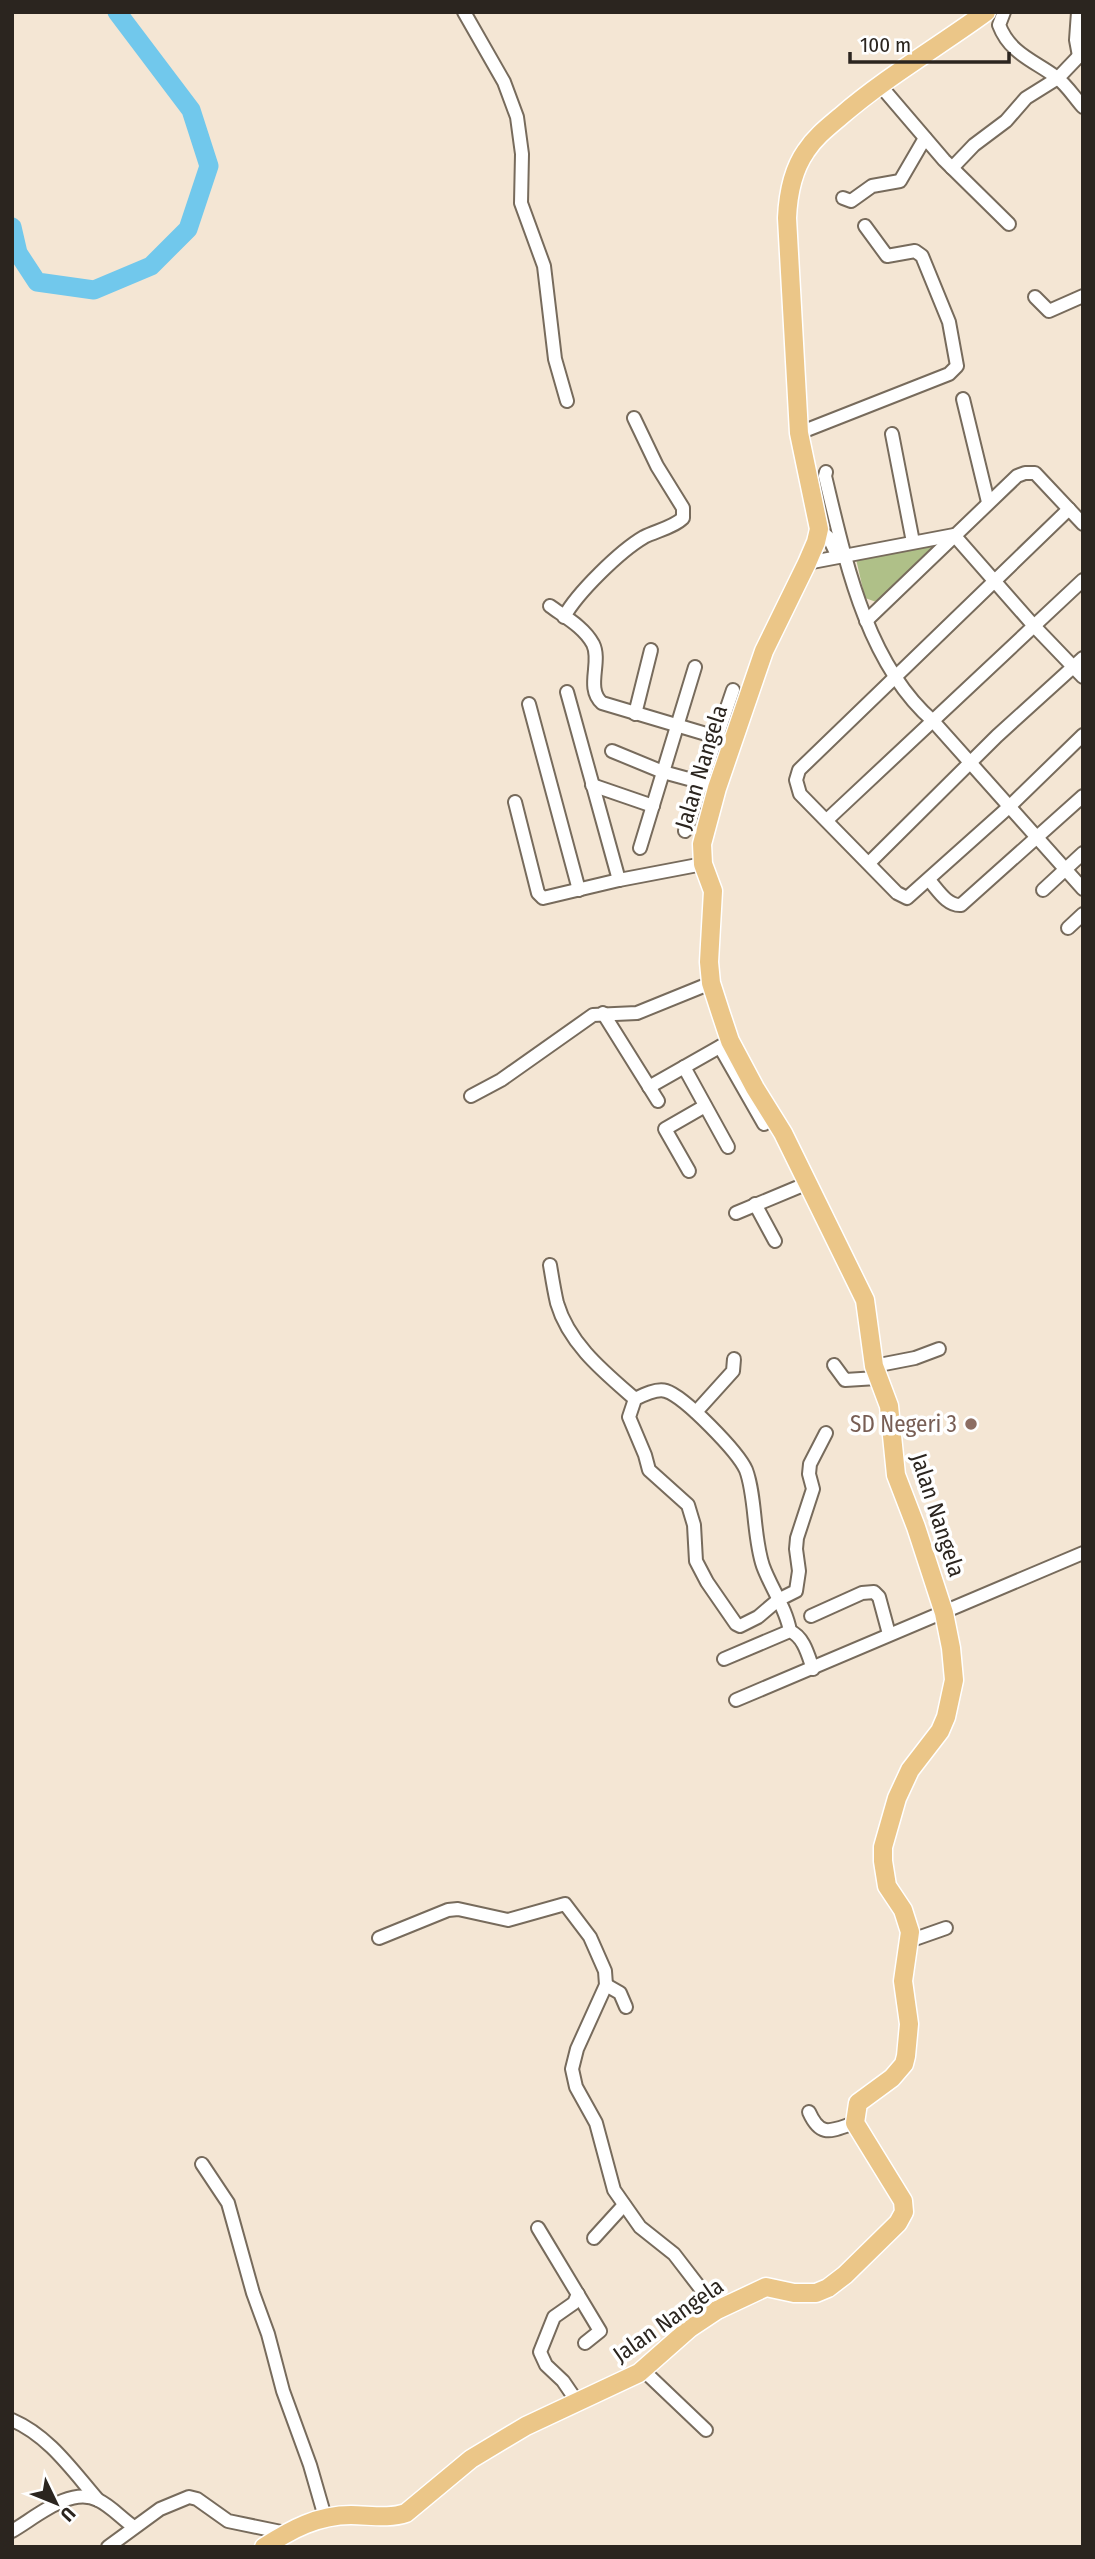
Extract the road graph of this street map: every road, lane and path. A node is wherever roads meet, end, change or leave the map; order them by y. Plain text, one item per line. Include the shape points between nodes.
1 (464, 12) edge
2 (986, 12) edge
3 (1004, 12) edge
4 (1078, 12) edge
5 (1081, 56) edge
6 (1058, 78) junction
7 (879, 84) junction
8 (1083, 107) edge
9 (925, 138) junction
10 (952, 168) junction
11 (843, 198) dead end
12 (1009, 224) dead end
13 (865, 226) dead end
14 (1083, 296) edge
15 (1035, 297) dead end
16 (963, 399) dead end
17 (567, 401) dead end
18 (634, 418) dead end
19 (799, 433) junction
20 (892, 434) dead end
21 (826, 472) dead end
22 (988, 502) junction
23 (1069, 509) junction
24 (1083, 524) edge
25 (819, 529) junction
26 (954, 535) junction
27 (913, 542) junction
28 (841, 556) junction
29 (807, 563) junction
30 (1083, 580) edge
31 (994, 581) junction
32 (550, 606) dead end
33 (564, 617) junction
34 (866, 621) junction
35 (1034, 626) junction
36 (652, 650) dead end
37 (1078, 662) edge
38 (695, 667) dead end
39 (894, 677) junction
40 (1083, 677) edge
41 (733, 690) dead end
42 (567, 692) dead end
43 (529, 704) dead end
44 (635, 714) junction
45 (933, 721) junction
46 (677, 727) junction
47 (1083, 735) edge
48 (724, 741) junction
49 (611, 751) dead end
50 (970, 764) junction
51 (663, 772) junction
52 (592, 785) junction
53 (709, 785) junction
54 (1083, 796) edge
55 (515, 802) dead end
56 (653, 806) junction
57 (1010, 806) junction
58 (828, 819) junction
59 (685, 831) dead end
60 (1039, 837) junction
61 (640, 848) dead end
62 (1083, 853) edge
63 (869, 863) junction
64 (703, 864) junction
65 (1065, 869) junction
66 (619, 880) junction
67 (929, 880) junction
68 (579, 890) junction
69 (1043, 890) dead end
70 (1083, 890) edge
71 (1083, 914) edge
72 (1068, 928) dead end
73 (711, 983) junction
74 (603, 1013) junction
75 (725, 1044) junction
76 (684, 1067) junction
77 (649, 1087) junction
78 (471, 1096) dead end
79 (658, 1101) dead end
80 (705, 1105) junction
81 (764, 1124) dead end
82 (728, 1147) dead end
83 (689, 1171) dead end
84 (808, 1183) junction
85 (755, 1204) junction
86 (736, 1213) dead end
87 (775, 1241) dead end
88 (550, 1265) dead end
89 (939, 1349) dead end
90 (734, 1359) dead end
91 (834, 1365) dead end
92 (876, 1372) junction
93 (635, 1399) junction
94 (696, 1412) junction
95 (826, 1433) dead end
96 (1083, 1553) edge
97 (778, 1600) junction
98 (944, 1613) junction
99 (811, 1616) dead end
100 (790, 1631) junction
101 (889, 1634) junction
102 (724, 1659) dead end
103 (813, 1669) junction
104 (736, 1700) dead end
105 (946, 1928) dead end
106 (380, 1938) dead end
107 (909, 1941) junction
108 (606, 1985) junction
109 (625, 2007) dead end
110 (809, 2112) dead end
111 (855, 2123) junction
112 (202, 2164) dead end
113 (624, 2205) junction
114 (538, 2228) dead end
115 (594, 2238) dead end
116 (578, 2294) junction
117 (717, 2310) junction
118 (585, 2343) dead end
119 (643, 2370) junction
120 (579, 2403) junction
121 (12, 2420) edge
122 (706, 2430) dead end
123 (99, 2500) junction
124 (325, 2517) junction
125 (134, 2527) junction
126 (12, 2531) edge
127 (286, 2533) junction
128 (108, 2547) edge
129 (264, 2547) edge

1 - 17 street via 504,82 517,117 521,203 544,266 555,359
2 - 7 main road
3 - 6 street via 999,25 1010,45
4 - 5 street via 1076,40
5 - 6 street
6 - 8 street
6 - 10 street via 1026,98
7 - 9 street
7 - 19 main road via 816,139 804,153 791,184 787,218
9 - 10 street
9 - 11 street via 900,181 872,186 851,201
10 - 12 street
13 - 19 street via 887,256 915,251 922,256 949,322 957,366 949,374
14 - 15 street via 1049,310
16 - 22 street
18 - 33 street via 683,508 683,518 624,552 580,594
19 - 25 main road
20 - 27 street
21 - 28 street
22 - 23 street via 1017,476 1030,472
22 - 26 street
23 - 24 street
23 - 31 street
25 - 28 street
25 - 29 main road, Jalan Nangela
26 - 27 street
26 - 31 street
26 - 34 street
27 - 28 street
28 - 29 street
28 - 34 street
29 - 48 main road, Jalan Nangela
30 - 35 street
31 - 35 street
31 - 39 street
32 - 33 street
33 - 44 street via 585,632 595,648 595,696 608,706
34 - 39 street
35 - 37 street
35 - 45 street
36 - 44 street
37 - 40 street
37 - 50 street
38 - 46 street
39 - 45 street
39 - 58 street via 796,775 800,794
41 - 48 street
42 - 52 street
43 - 68 street
44 - 46 street
45 - 50 street
45 - 58 street
46 - 48 street
46 - 51 street
47 - 57 street
48 - 53 main road, Jalan Nangela
49 - 51 street
50 - 57 street
50 - 63 street
51 - 53 street
51 - 56 street
52 - 56 street
52 - 66 street
53 - 59 street
53 - 64 main road, Jalan Nangela
54 - 60 street
55 - 68 street via 540,895
56 - 61 street
57 - 60 street
57 - 67 street
58 - 63 street
60 - 65 street
60 - 67 street via 961,905 948,902
62 - 65 street
63 - 67 street via 904,898
64 - 66 street
64 - 73 main road, Jalan Nangela via 713,891
65 - 69 street
65 - 70 street
66 - 68 street
71 - 72 street
73 - 74 street via 637,1013
73 - 75 main road, Jalan Nangela
74 - 77 street
74 - 78 street via 577,1024
75 - 76 street
75 - 81 street
75 - 84 main road, Jalan Nangela via 783,1133
76 - 77 street
76 - 80 street
77 - 79 street
80 - 82 street
80 - 83 street via 665,1129
84 - 85 street
84 - 92 main road, Jalan Nangela via 864,1300
85 - 86 street
85 - 87 street
88 - 93 street via 557,1303 569,1329 589,1358
89 - 92 street
90 - 94 street via 733,1371
91 - 92 street via 845,1380
92 - 98 main road, Jalan Nangela via 889,1406 896,1475
93 - 94 street via 667,1391
93 - 97 street via 629,1417 649,1470 688,1505 696,1561 736,1623 746,1624
94 - 97 street via 746,1471 762,1565
95 - 97 street via 810,1464 813,1489 797,1538 796,1591
96 - 98 street
97 - 100 street
98 - 101 street
98 - 107 main road, Jalan Nangela via 954,1680 949,1706 943,1726 910,1770 883,1847 887,1885 908,1922
99 - 101 street via 874,1592
100 - 102 street
100 - 103 street via 800,1638
101 - 103 street
103 - 104 street
105 - 107 street
106 - 108 street via 448,1910 508,1920 565,1904 600,1956
107 - 111 main road, Jalan Nangela via 903,1980 909,2024 904,2064 858,2103
108 - 109 street via 620,1993
108 - 113 street via 577,2049 573,2074 594,2117 612,2184
110 - 111 street via 817,2128 824,2131
111 - 117 main road, Jalan Nangela via 904,2204 902,2219 845,2275 821,2291 794,2293 766,2287
112 - 124 street via 228,2203
113 - 115 street
113 - 117 street via 640,2227 674,2255
114 - 116 street
116 - 118 street via 600,2331
116 - 120 street via 571,2306 554,2317 541,2349 550,2369
117 - 119 main road, Jalan Nangela
119 - 120 main road, Jalan Nangela
119 - 122 street
120 - 124 main road, Jalan Nangela via 500,2440 406,2513 396,2517
121 - 123 street via 44,2438
123 - 125 street
123 - 126 street via 83,2496 66,2499
124 - 127 main road, Jalan Nangela
125 - 127 street via 189,2497 228,2521
125 - 128 street
127 - 129 main road, Jalan Nangela

